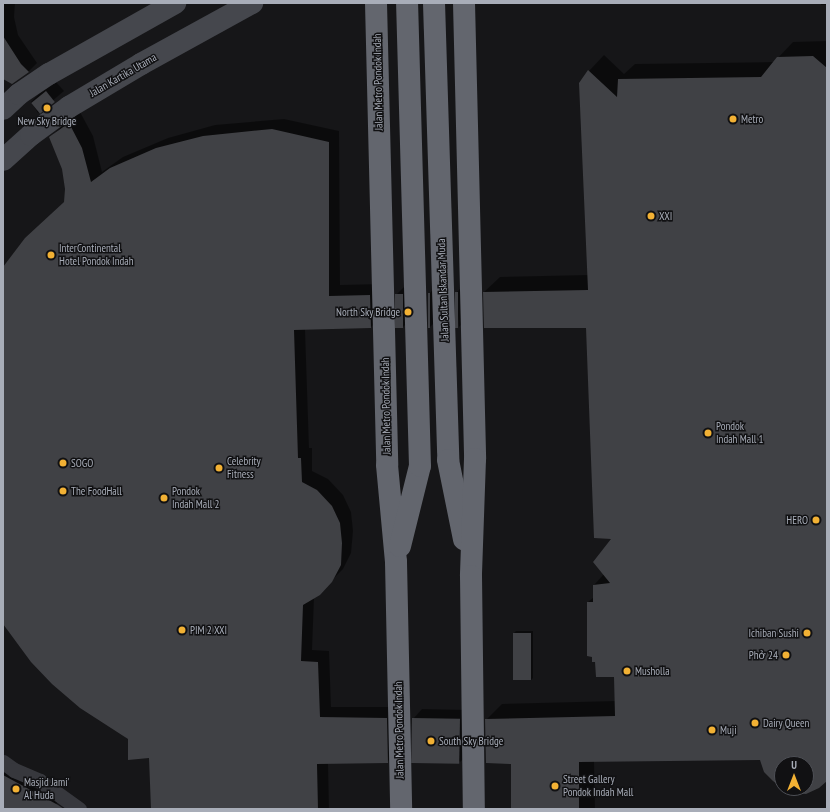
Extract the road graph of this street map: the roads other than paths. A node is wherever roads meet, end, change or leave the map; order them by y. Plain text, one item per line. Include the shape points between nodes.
1 (175, 3) edge
2 (252, 3) edge
3 (376, 3) edge
4 (407, 3) edge
5 (434, 3) edge
6 (464, 3) edge
7 (3, 109) edge
8 (3, 160) edge
9 (396, 562) junction
10 (471, 576) junction
11 (3, 762) edge
12 (77, 808) edge
13 (401, 809) edge
14 (474, 809) edge

1 - 7 main road via 49,74 19,94
2 - 8 main road, Jalan Kartika Utama via 69,107
3 - 9 highway, Jalan Metro Pondok Indah via 387,465
4 - 9 highway via 420,466
5 - 10 highway, Jalan Sultan Iskandar Muda via 448,460
6 - 10 highway via 475,459
9 - 13 highway, Jalan Metro Pondok Indah
10 - 14 highway
11 - 12 street via 14,770 40,781

